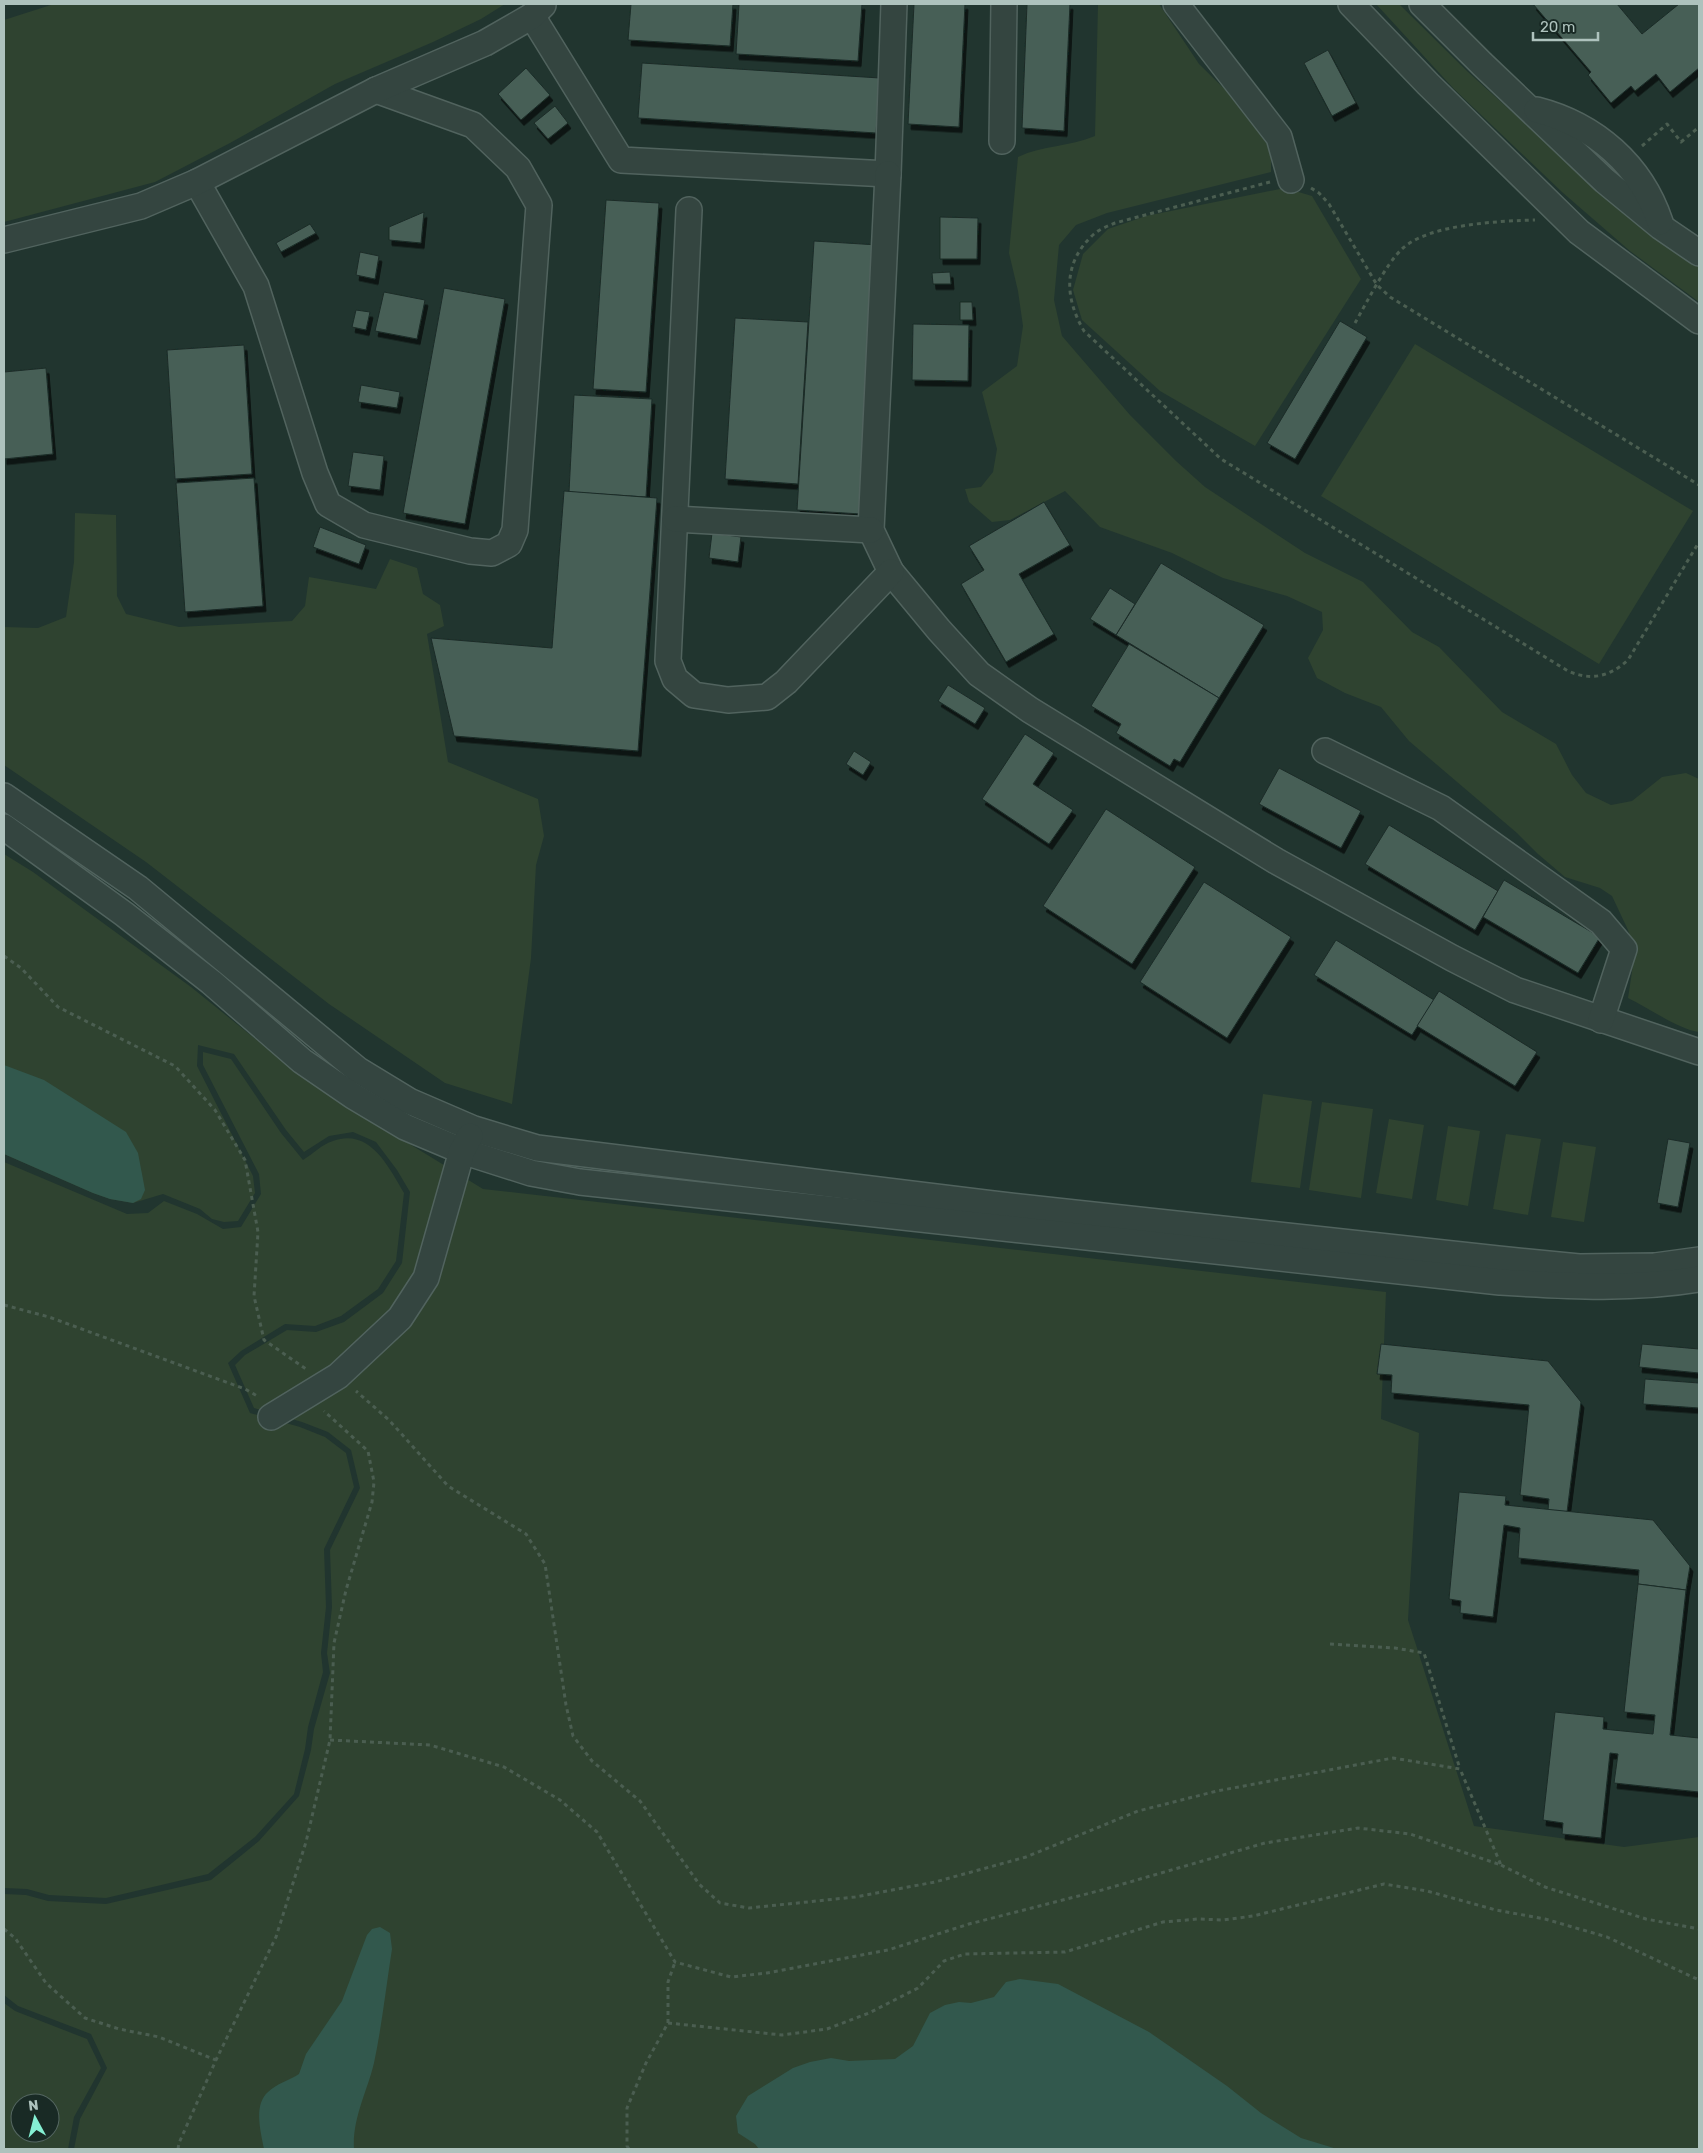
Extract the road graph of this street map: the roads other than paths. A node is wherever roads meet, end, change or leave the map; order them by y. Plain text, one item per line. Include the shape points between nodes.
1 (894, 4) edge
2 (1004, 4) edge
3 (1176, 4) edge
4 (1351, 4) edge
5 (1422, 4) edge
6 (538, 10) edge
7 (376, 90) junction
8 (1002, 141) dead end
9 (888, 174) junction
10 (1291, 180) road end
11 (197, 182) junction
12 (689, 210) dead end
13 (4, 240) edge
14 (1699, 253) edge
15 (1699, 320) edge
16 (675, 519) junction
17 (871, 530) junction
18 (892, 572) junction
19 (1325, 751) dead end
20 (4, 796) edge
21 (4, 827) edge
22 (1601, 1020) junction
23 (1699, 1052) edge
24 (474, 1129) junction
25 (462, 1151) junction
26 (1699, 1260) edge
27 (1699, 1280) edge
28 (277, 1414) road end

1 - 9 lane
2 - 8 lane
3 - 10 lane via 1279,137
4 - 15 lane via 1579,232
5 - 14 lane via 1605,181
6 - 7 lane via 485,43
6 - 9 lane via 621,160
7 - 11 lane
7 - 11 lane via 473,125 518,168 539,205 516,530 509,544 500,549 492,553 470,551 364,525 328,504 315,473 256,286
9 - 17 lane
11 - 13 lane via 141,206
12 - 16 lane
16 - 17 lane
16 - 18 lane via 668,661 675,679 694,695 728,700 767,697 786,682
17 - 18 lane
18 - 22 lane via 979,674 1030,710 1276,861 1452,958 1515,990
19 - 22 lane via 1441,808 1601,922 1624,949
20 - 24 lane via 138,888 358,1070 409,1101
21 - 25 lane via 211,982 302,1061 405,1127
22 - 23 lane
24 - 25 lane
24 - 26 lane via 537,1148 638,1162 1498,1259 1579,1267 1655,1266
25 - 27 lane via 531,1173 580,1182 1480,1280 1582,1287 1659,1286
25 - 28 lane via 426,1278 400,1318 338,1376

